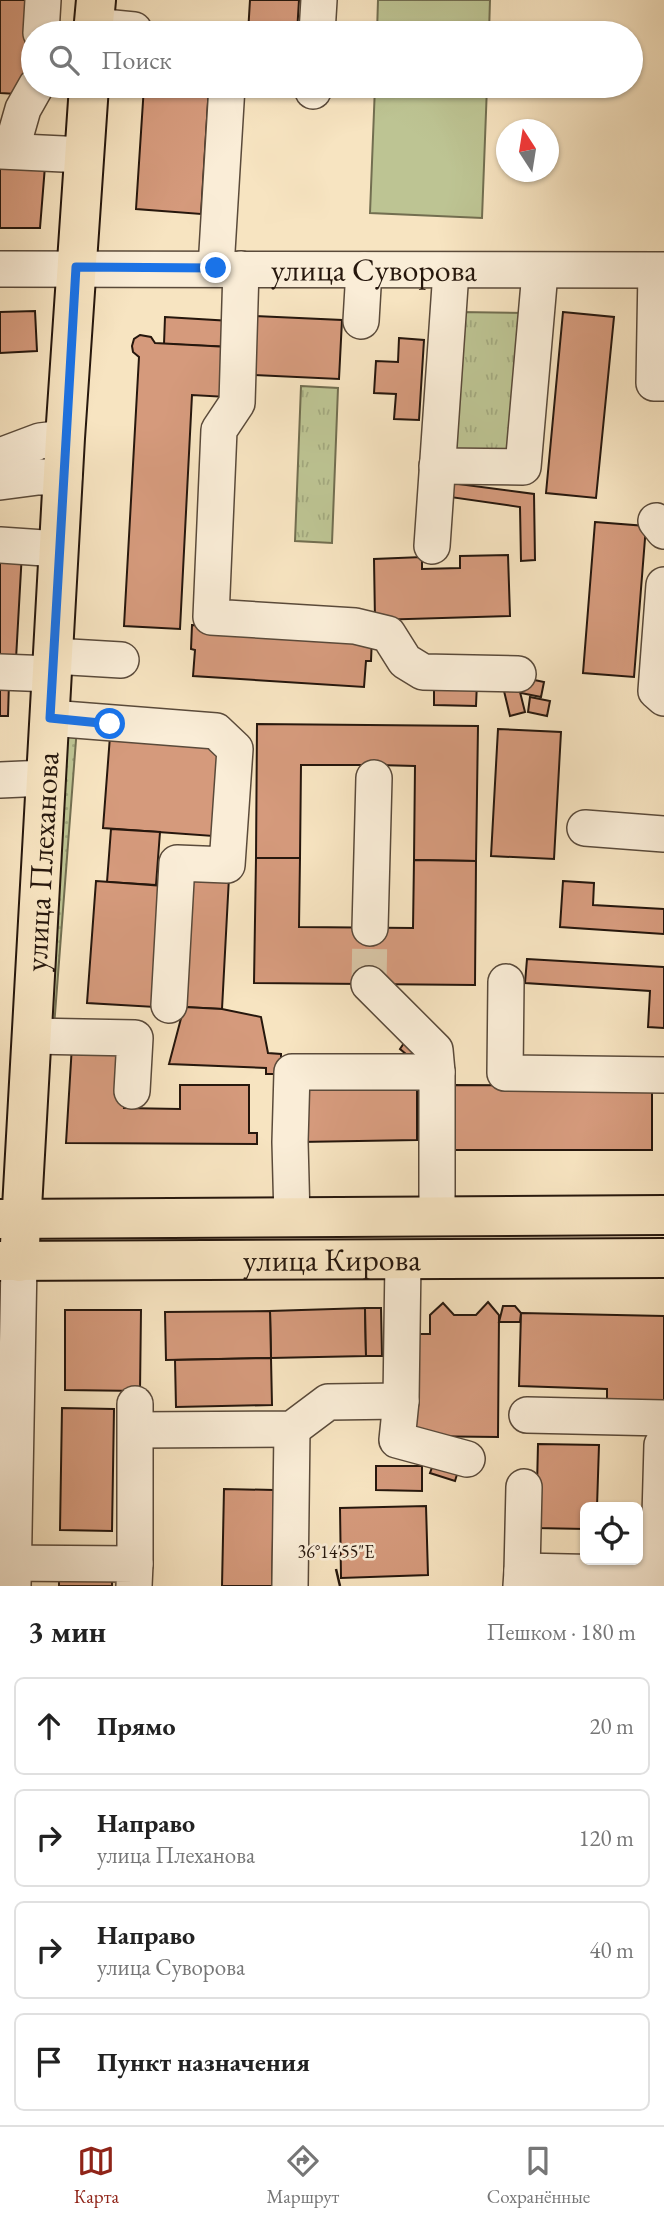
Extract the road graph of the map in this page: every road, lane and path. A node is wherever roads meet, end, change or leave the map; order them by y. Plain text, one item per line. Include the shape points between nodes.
1 (43, 0) edge
2 (319, 0) edge
3 (42, 21) edge
4 (318, 21) edge
5 (29, 98) edge
6 (88, 98) edge
7 (227, 98) edge
8 (5, 151) edge
9 (84, 155) junction
10 (76, 267) junction
11 (0, 269) edge
12 (228, 269) junction
13 (364, 270) junction
14 (660, 270) edge
15 (451, 271) junction
16 (540, 272) junction
17 (360, 321) dead end
18 (664, 383) edge
19 (65, 438) junction
20 (0, 456) edge
21 (437, 466) junction
22 (64, 477) junction
23 (0, 482) edge
24 (0, 545) edge
25 (432, 546) dead end
26 (60, 549) junction
27 (664, 585) edge
28 (121, 660) dead end
29 (53, 665) junction
30 (0, 672) edge
31 (518, 674) dead end
32 (664, 698) edge
33 (50, 718) junction
34 (46, 778) junction
35 (374, 778) dead end
36 (0, 779) edge
37 (585, 828) dead end
38 (664, 834) edge
39 (370, 928) tunnel mouth
40 (506, 982) dead end
41 (369, 984) dead end
42 (169, 1005) dead end
43 (31, 1036) junction
44 (437, 1072) junction
45 (664, 1075) edge
46 (132, 1091) dead end
47 (664, 1215) edge
48 (437, 1217) junction
49 (292, 1218) junction
50 (10, 1219) edge
51 (664, 1258) edge
52 (403, 1260) junction
53 (9, 1261) edge
54 (401, 1401) junction
55 (527, 1415) dead end
56 (292, 1429) junction
57 (663, 1432) edge
58 (467, 1459) dead end
59 (524, 1487) dead end
60 (9, 1571) edge
61 (135, 1575) edge
62 (522, 1579) edge
63 (658, 1580) edge
64 (290, 1586) edge

1 - 3 street
2 - 4 street
5 - 8 street
6 - 9 main road, улица Плеханова
7 - 12 street
8 - 9 street
9 - 10 main road, улица Плеханова
10 - 11 street, улица Суворова
10 - 12 street, улица Суворова
10 - 19 main road, улица Плеханова
12 - 13 street, улица Суворова
12 - 31 street via 237,402 219,430 211,617 355,626 388,634 405,661 423,672
13 - 15 street, улица Суворова
13 - 17 street
14 - 16 street, улица Суворова
14 - 18 street via 654,383
15 - 16 street, улица Суворова
15 - 21 street
16 - 21 street via 523,467
19 - 20 street via 40,441
19 - 22 main road, улица Плеханова
21 - 25 street
22 - 23 street
22 - 26 main road, улица Плеханова
24 - 26 street
26 - 29 main road, улица Плеханова
27 - 32 street via 656,691
28 - 29 street
29 - 30 street
29 - 33 main road, улица Плеханова
33 - 34 main road, улица Плеханова
33 - 42 street via 216,731 236,749 227,865 177,863
34 - 36 street
34 - 43 main road, улица Плеханова
35 - 39 street
37 - 38 street
40 - 45 street via 505,1073
41 - 44 street via 435,1049
43 - 46 street via 135,1038
43 - 50 main road, улица Плеханова
44 - 48 street
44 - 49 street via 292,1072
47 - 48 main road, улица Кирова
48 - 49 main road, улица Кирова
49 - 50 main road, улица Кирова
50 - 53 main road, улица Плеханова
51 - 52 main road, улица Кирова
52 - 53 main road, улица Кирова
52 - 54 street
53 - 60 street
54 - 56 street via 328,1402
54 - 58 street via 397,1440
55 - 57 street
56 - 61 street via 135,1417
56 - 64 street
57 - 63 street
59 - 62 street
60 - 61 street
62 - 63 street

